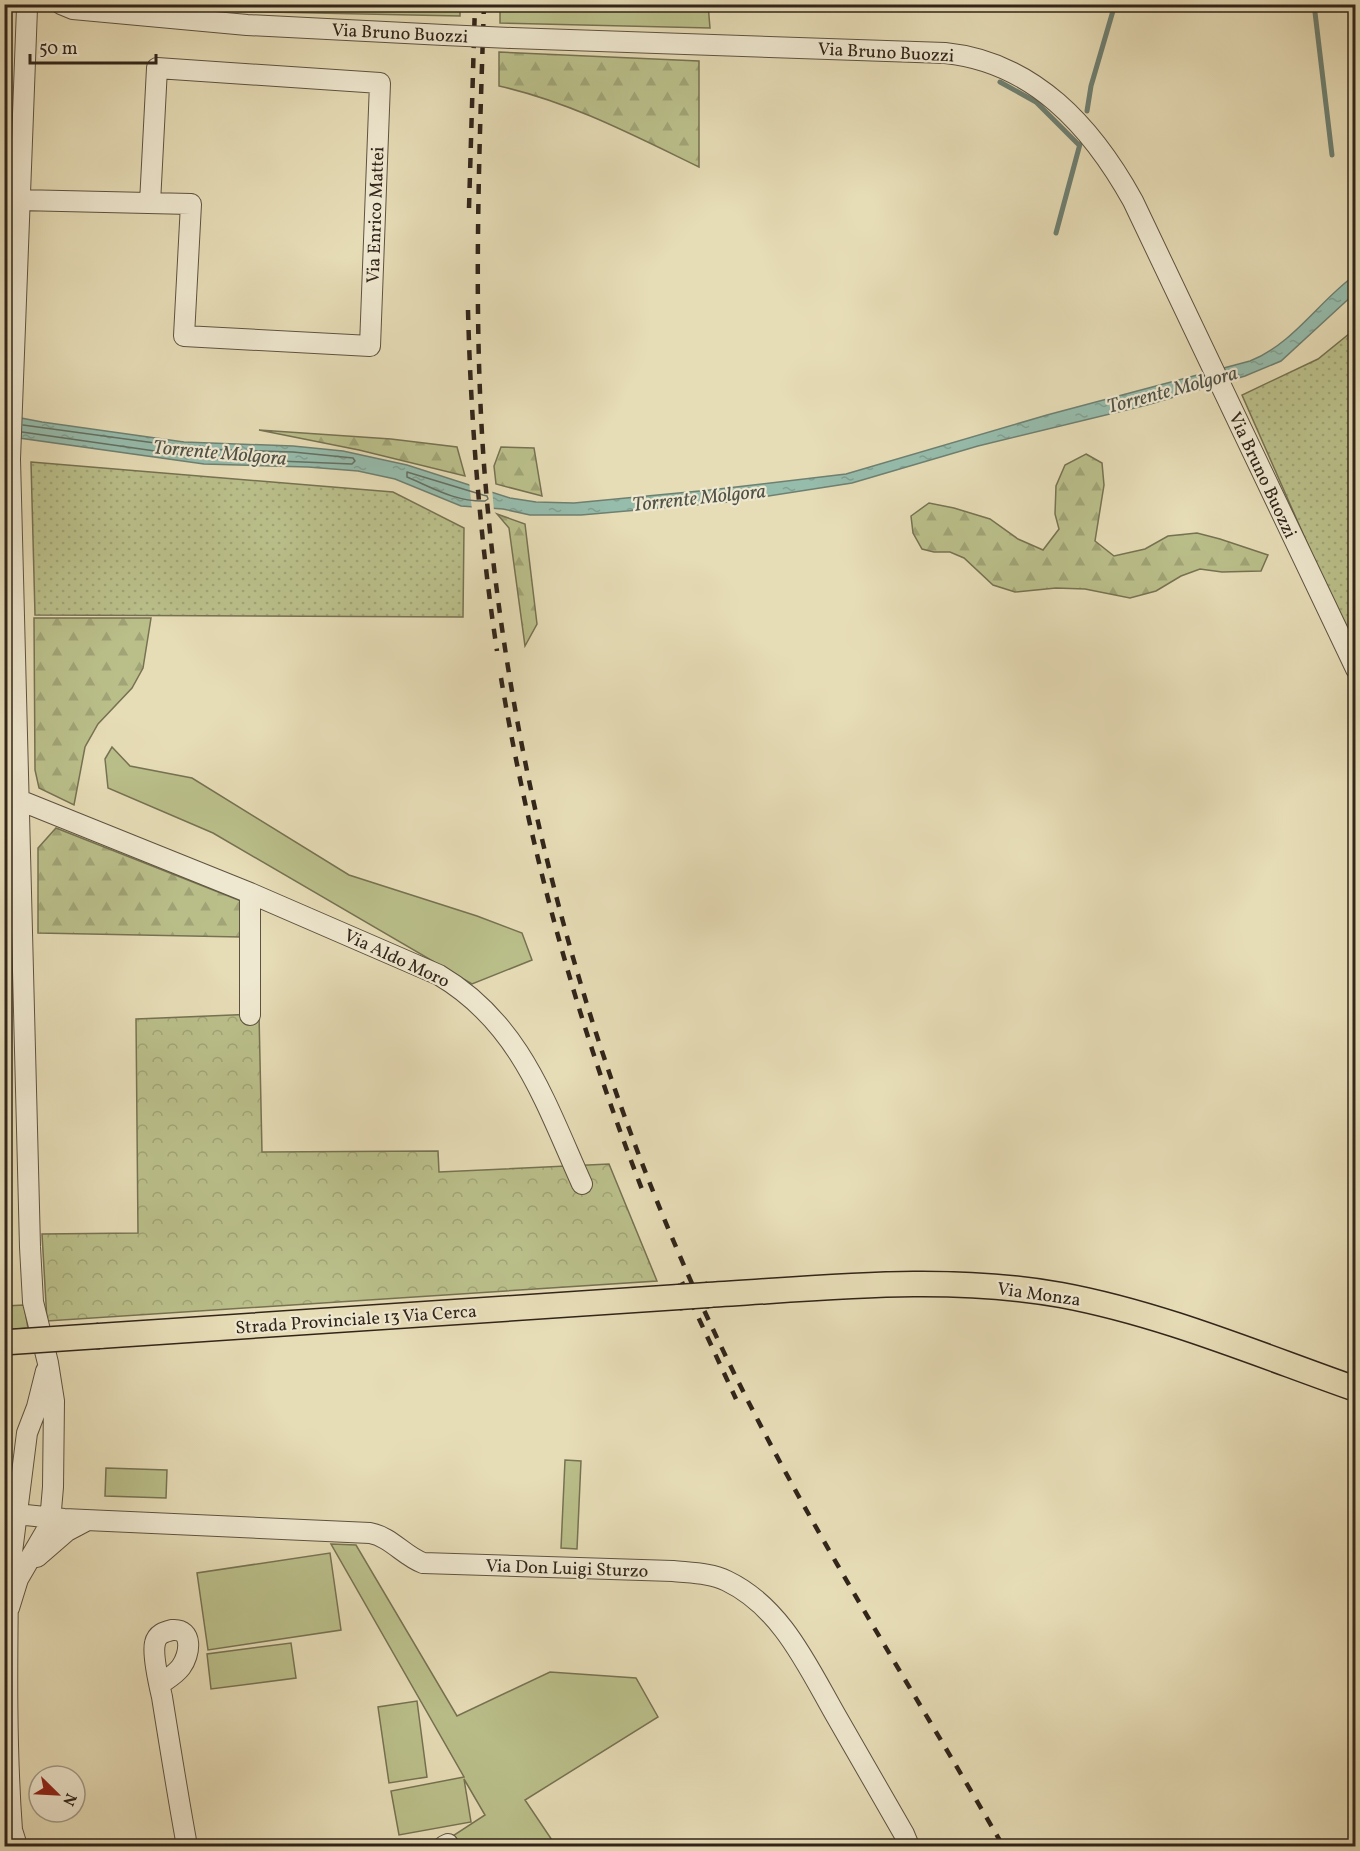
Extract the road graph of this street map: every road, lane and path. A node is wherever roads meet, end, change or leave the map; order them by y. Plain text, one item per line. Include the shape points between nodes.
1 (61, 4) edge
2 (28, 6) edge
3 (153, 11) edge
4 (20, 200) junction
5 (150, 203) junction
6 (1356, 669) edge
7 (12, 774) edge
8 (19, 800) junction
9 (250, 893) junction
10 (250, 1015) dead end
11 (582, 1184) dead end
12 (708, 1295) joint
13 (7, 1343) edge
14 (48, 1363) junction
15 (1356, 1389) edge
16 (16, 1515) junction
17 (50, 1518) junction
18 (88, 1520) junction
19 (24, 1567) junction
20 (9, 1608) junction
21 (160, 1684) dead end
22 (6, 1723) edge
23 (12, 1841) edge
24 (187, 1846) edge
25 (909, 1846) edge

1 - 3 street, Via Bruno Buozzi via 73,9
2 - 4 street
3 - 6 street, Via Bruno Buozzi, bridge via 247,25 945,54 969,56 1005,68 1066,111 1109,162 1133,201
4 - 5 street, Via Enrico Mattei
4 - 7 street via 10,459
5 - 5 street, Via Enrico Mattei via 157,68 380,83 370,346 184,336 192,204
7 - 8 street
8 - 9 street, Via Aldo Moro
8 - 14 street via 30,1247 33,1302
9 - 10 street
9 - 11 street, Via Aldo Moro via 439,975 483,1007 520,1054
12 - 13 main road, Strada Provinciale 13 Via Cerca, bridge
12 - 15 main road, Via Monza via 937,1283 1059,1295 1154,1318
14 - 16 street via 27,1433
14 - 17 street via 55,1416
16 - 17 street, Via Don Luigi Sturzo
16 - 20 street
17 - 18 street, Via Don Luigi Sturzo
17 - 19 street via 42,1541
18 - 19 street via 67,1531
18 - 25 street, Via Don Luigi Sturzo via 370,1533 423,1563 673,1571 726,1580 757,1600 780,1623
19 - 20 street
20 - 22 street
21 - 24 street
22 - 23 street

